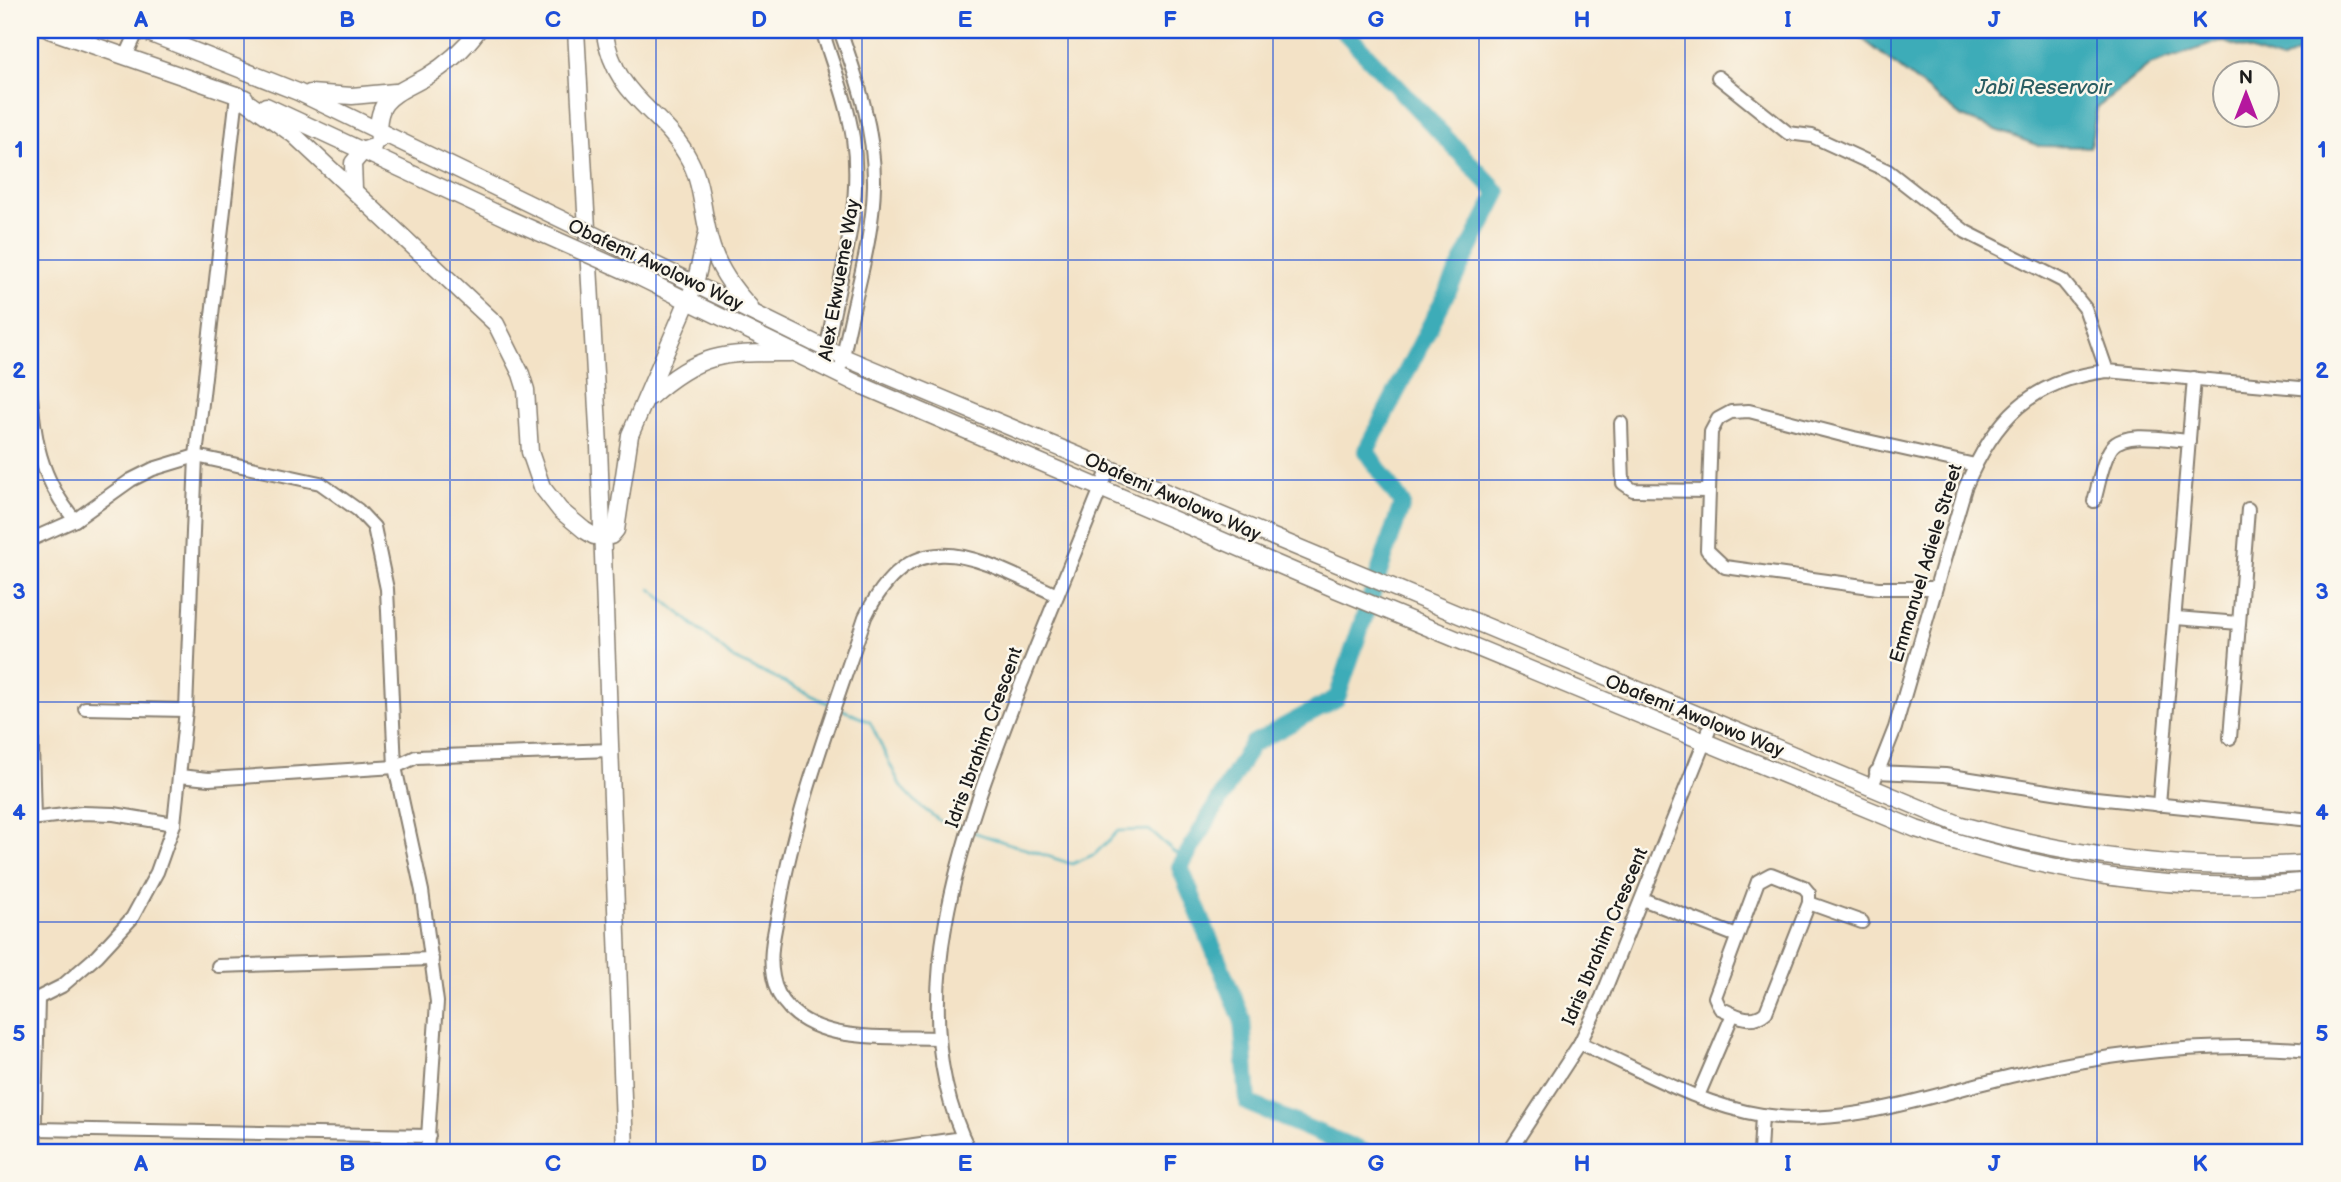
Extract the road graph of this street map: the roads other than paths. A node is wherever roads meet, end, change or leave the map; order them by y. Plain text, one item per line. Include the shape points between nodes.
1 (49, 30) edge
2 (139, 30) edge
3 (478, 30) edge
4 (576, 30) edge
5 (604, 30) edge
6 (822, 30) edge
7 (840, 30) edge
8 (126, 56) junction
9 (1718, 78) dead end
10 (298, 92) junction
11 (395, 92) junction
12 (237, 95) junction
13 (376, 146) junction
14 (354, 189) junction
15 (708, 233) junction
16 (695, 284) junction
17 (688, 302) junction
18 (757, 314) junction
19 (827, 349) junction
20 (795, 353) junction
21 (844, 357) junction
22 (824, 366) junction
23 (2107, 371) junction
24 (841, 375) junction
25 (2194, 378) junction
26 (30, 384) edge
27 (2311, 389) edge
28 (643, 403) junction
29 (31, 410) edge
30 (1621, 423) dead end
31 (2189, 441) junction
32 (196, 456) junction
33 (1975, 465) junction
34 (1108, 467) junction
35 (1101, 487) junction
36 (1709, 491) junction
37 (2094, 501) dead end
38 (2248, 509) dead end
39 (75, 520) junction
40 (601, 537) junction
41 (30, 540) edge
42 (1935, 588) junction
43 (1057, 595) junction
44 (2176, 618) junction
45 (2239, 623) junction
46 (31, 708) edge
47 (85, 708) dead end
48 (186, 709) junction
49 (1712, 723) junction
50 (2230, 738) dead end
51 (1704, 741) junction
52 (611, 750) junction
53 (395, 767) junction
54 (1876, 772) junction
55 (179, 776) junction
56 (1871, 789) junction
57 (2159, 805) junction
58 (32, 819) edge
59 (2311, 820) edge
60 (174, 824) junction
61 (2311, 863) edge
62 (2311, 881) edge
63 (1642, 899) junction
64 (1809, 903) junction
65 (1862, 922) dead end
66 (1737, 936) junction
67 (432, 959) junction
68 (218, 966) dead end
69 (34, 1001) edge
70 (1733, 1014) junction
71 (939, 1038) junction
72 (1580, 1043) junction
73 (2311, 1050) edge
74 (1698, 1096) junction
75 (1762, 1115) junction
76 (35, 1129) junction
77 (429, 1136) junction
78 (963, 1138) junction
79 (34, 1152) edge
80 (427, 1152) edge
81 (625, 1152) edge
82 (865, 1152) edge
83 (970, 1152) edge
84 (1509, 1152) edge
85 (1760, 1152) edge

1 - 8 main road, Obafemi Awolowo Way
2 - 8 street
2 - 10 main road, Obafemi Awolowo Way
3 - 11 main road via 449,60
4 - 40 main road
5 - 15 main road via 608,51 625,87 681,144 692,164
6 - 19 street, Alex Ekwueme Way via 849,116 856,182
7 - 21 street, Alex Ekwueme Way via 868,119 874,167 872,211
8 - 12 main road, Obafemi Awolowo Way
9 - 23 street via 1788,133 1812,136 1888,171 1966,232 2063,281 2085,309
10 - 11 main road via 352,96
10 - 13 main road, Obafemi Awolowo Way
11 - 13 main road via 384,102
12 - 13 main road, Obafemi Awolowo Way
12 - 14 main road via 280,124
12 - 32 street
13 - 14 main road via 354,163
13 - 16 main road, Obafemi Awolowo Way, bridge via 410,146
13 - 17 main road, Obafemi Awolowo Way, bridge via 507,218
14 - 40 main road via 496,324 526,390 530,452 542,487 567,516
15 - 16 main road
15 - 18 main road via 730,282
16 - 17 main road
16 - 18 main road, Obafemi Awolowo Way
17 - 20 main road, Obafemi Awolowo Way
17 - 28 main road
18 - 19 main road, Obafemi Awolowo Way
19 - 21 main road, Obafemi Awolowo Way
19 - 22 street, Alex Ekwueme Way
20 - 22 main road, Obafemi Awolowo Way
20 - 28 main road via 713,356 673,376
21 - 24 street, Alex Ekwueme Way
21 - 34 main road, Obafemi Awolowo Way
22 - 24 main road, Obafemi Awolowo Way
23 - 25 street, Emmanuel Adiele Street
23 - 33 street, Emmanuel Adiele Street via 2047,386 1998,427
24 - 35 main road, Obafemi Awolowo Way
25 - 27 street, Emmanuel Adiele Street
25 - 31 street
26 - 29 street
28 - 40 main road via 626,454 616,530
29 - 39 street via 44,474
30 - 36 street via 1623,484 1633,489
31 - 37 street via 2119,441 2111,449
31 - 44 street
32 - 39 street via 131,480
32 - 48 street
32 - 53 street via 320,483 374,527 387,589
33 - 36 street via 1749,411 1731,412 1718,419 1712,432
33 - 42 street, Emmanuel Adiele Street
34 - 35 street, Idris Ibrahim Crescent
34 - 49 main road, Obafemi Awolowo Way
35 - 43 street, Idris Ibrahim Crescent
35 - 51 main road, Obafemi Awolowo Way
36 - 42 street via 1707,550 1725,567 1878,588
38 - 45 street
39 - 41 street
40 - 52 main road
42 - 54 street, Emmanuel Adiele Street via 1895,728
43 - 71 street, Idris Ibrahim Crescent via 970,830 946,930
43 - 71 street via 966,556 920,557 899,568 879,589 865,617 797,821 772,948 779,996 811,1025 842,1033
44 - 45 street
44 - 57 street
45 - 50 street
46 - 58 street
47 - 48 street
48 - 55 street
49 - 51 street, Idris Ibrahim Crescent
49 - 56 main road, Obafemi Awolowo Way
51 - 62 main road, Obafemi Awolowo Way via 1916,829 2014,859 2156,884 2248,886
51 - 63 street, Idris Ibrahim Crescent
52 - 53 street via 416,757
52 - 81 main road
53 - 55 street via 209,779
53 - 67 street
54 - 56 street, Emmanuel Adiele Street
54 - 57 street via 1945,775
55 - 60 street
56 - 61 main road, Obafemi Awolowo Way via 1961,825 2087,856 2220,868
57 - 59 street
58 - 60 street via 89,813
60 - 69 street via 158,872 132,918 62,986
63 - 66 street
63 - 72 street, Idris Ibrahim Crescent
64 - 65 street
64 - 66 street via 1804,887 1771,874 1763,876
64 - 70 street via 1766,1012 1749,1019
66 - 70 street via 1715,997 1720,1008
67 - 68 street
67 - 77 street via 437,1002
69 - 76 street
70 - 74 street
71 - 78 street, Idris Ibrahim Crescent via 946,1086
72 - 74 street
72 - 84 street, Idris Ibrahim Crescent
73 - 75 street via 2203,1048 2132,1055 2014,1075 1863,1113 1805,1119
74 - 75 street
75 - 85 street
76 - 77 street
76 - 79 street
77 - 80 street
78 - 82 street
78 - 83 street, Idris Ibrahim Crescent

